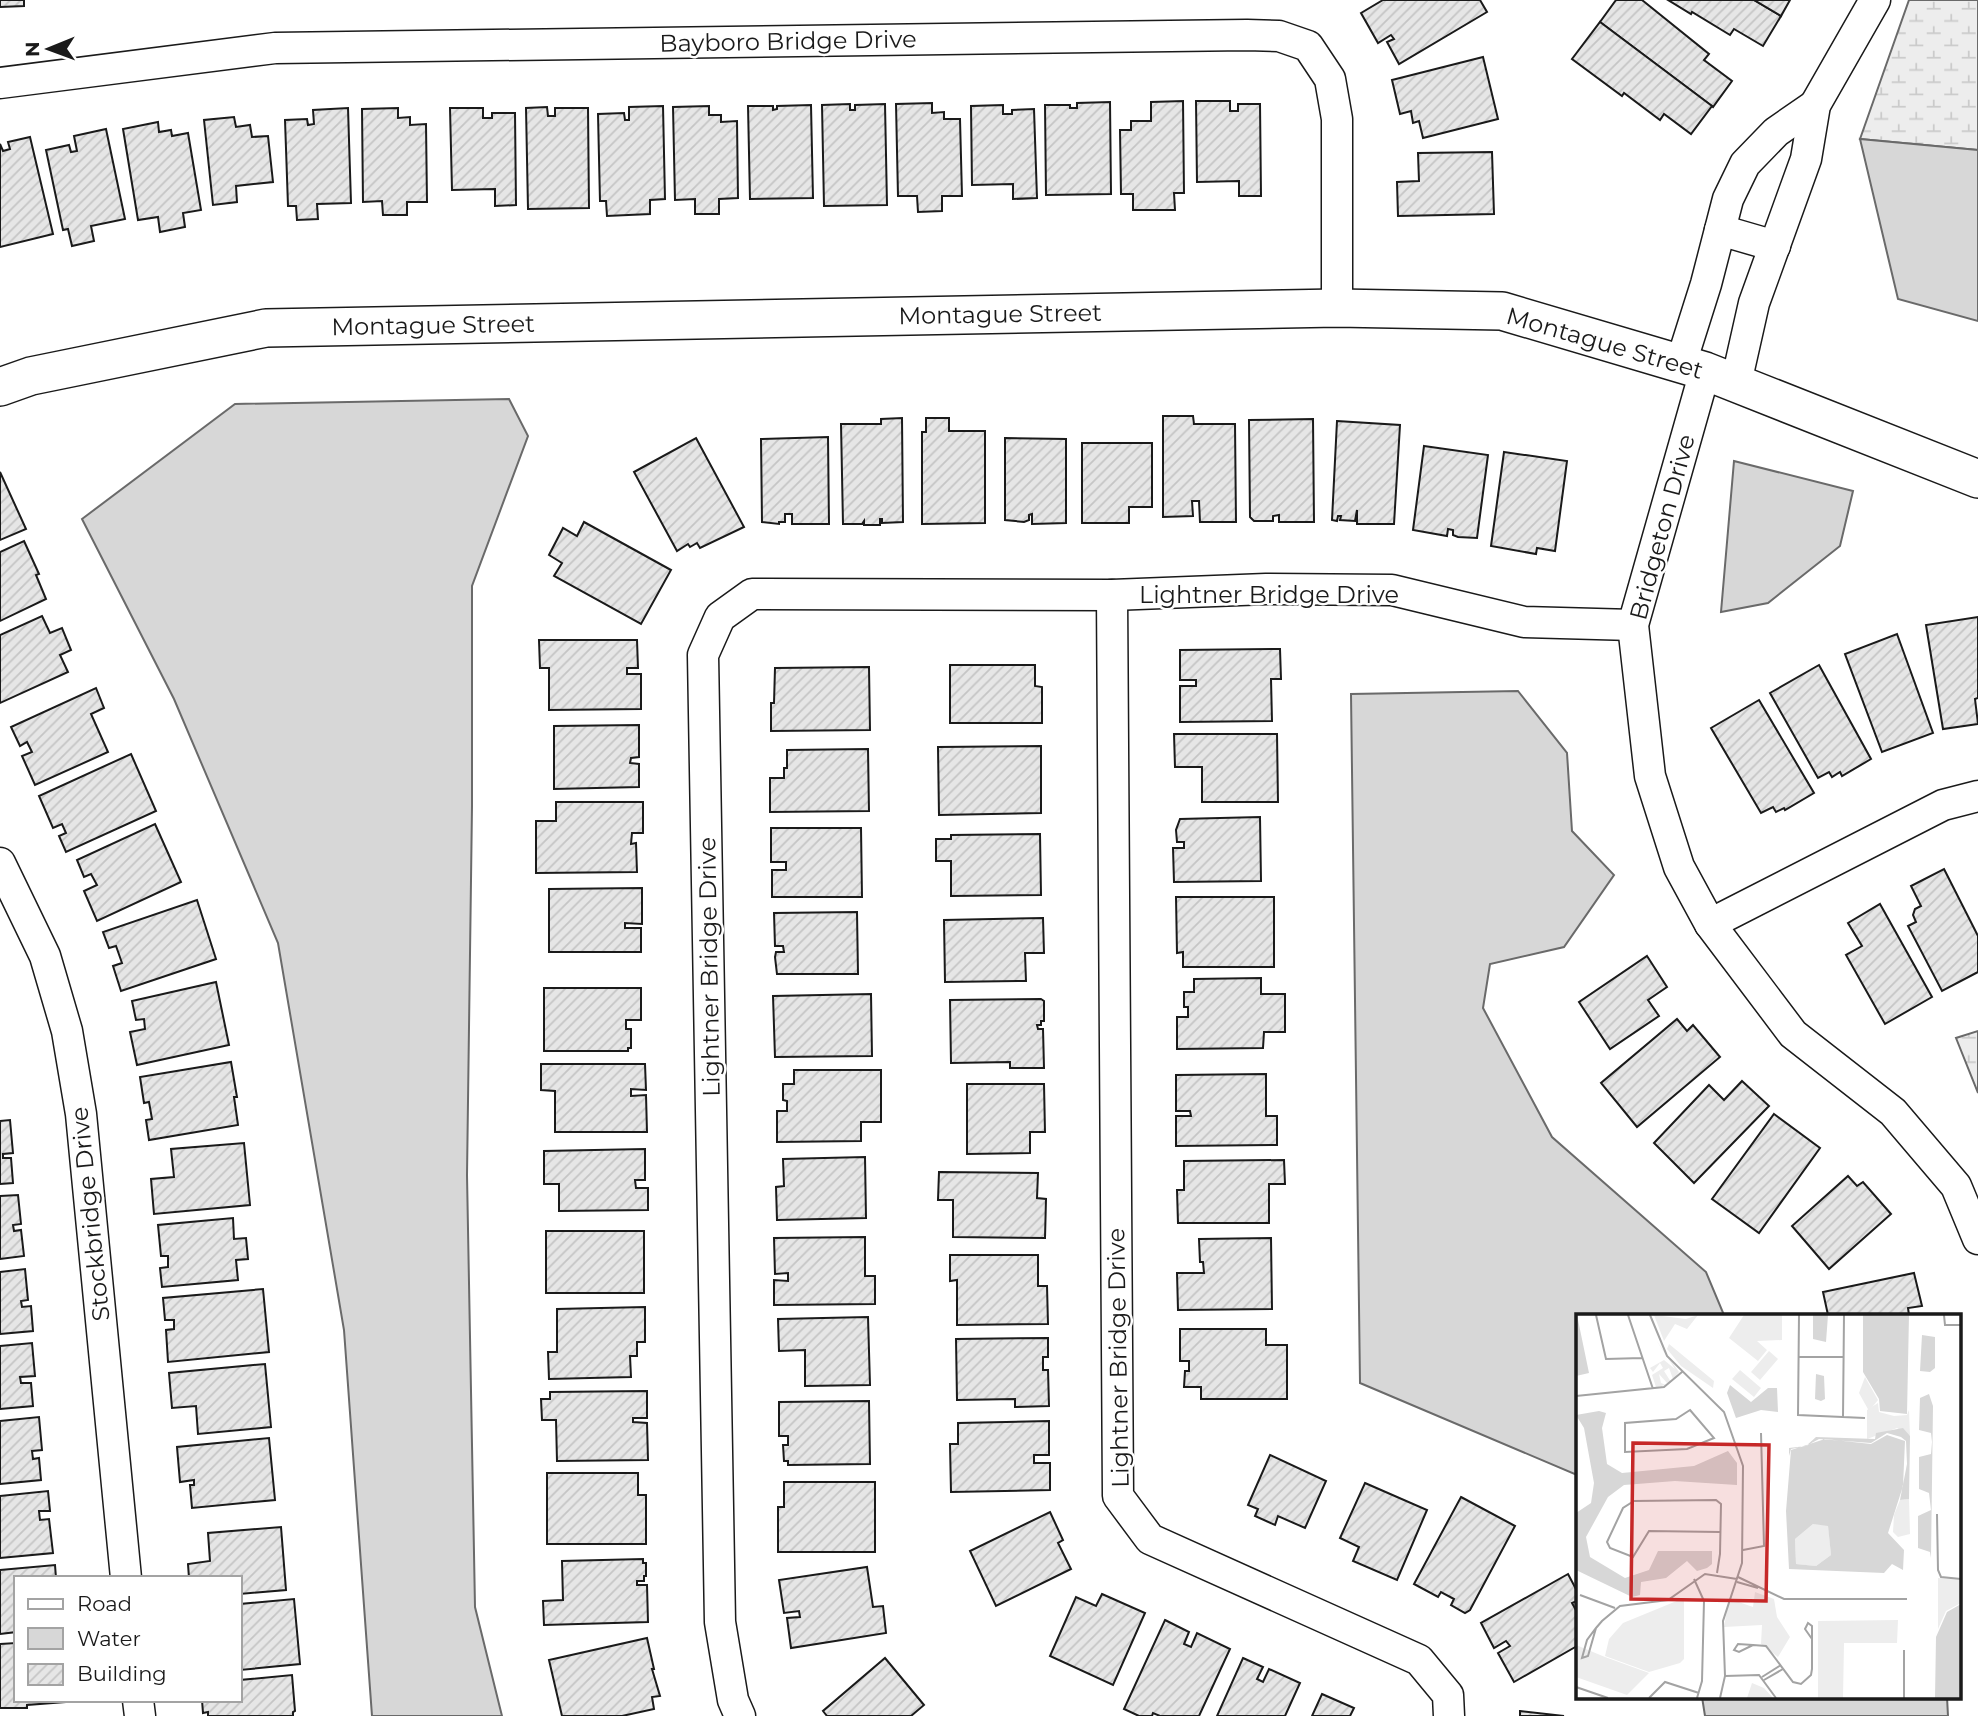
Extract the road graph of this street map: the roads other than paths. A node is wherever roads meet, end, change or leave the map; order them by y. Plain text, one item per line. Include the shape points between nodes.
1 (1875, 0) edge
2 (0, 82) edge
3 (1815, 105) junction
4 (1720, 230) junction
5 (1775, 246) junction
6 (1337, 308) junction
7 (1707, 372) junction
8 (0, 387) edge
9 (1978, 480) edge
10 (1112, 595) junction
11 (1633, 625) junction
12 (1978, 796) edge
13 (0, 863) edge
14 (1710, 924) junction
15 (1978, 1239) edge
16 (126, 1576) edge
17 (740, 1716) edge
18 (1450, 1716) edge

1 - 3 street, Bridgeton Drive
2 - 6 street, Bayboro Bridge Drive via 275,48 1279,36 1308,47 1330,79 1337,119
3 - 4 street, Bridgeton Drive via 1776,132 1745,164
3 - 5 street, Bridgeton Drive via 1806,159
4 - 5 street
4 - 7 street, Bridgeton Drive
5 - 7 street, Bridgeton Drive via 1754,303
6 - 7 street, Montague Street via 1502,311
6 - 8 street, Montague Street via 266,328 31,376
7 - 9 street, Montague Street
7 - 11 street, Bridgeton Drive
10 - 11 street, Lightner Bridge Drive via 1392,590 1524,622
10 - 17 street, Lightner Bridge Drive via 752,594 720,617 703,655 720,1622 733,1700
10 - 18 street, Lightner Bridge Drive via 1118,1496 1150,1539 1419,1660 1448,1695
11 - 14 street, Bridgeton Drive via 1650,776 1679,867
12 - 14 street via 1943,805
13 - 16 street, Stockbridge Drive via 44,956 67,1031 81,1114
14 - 15 street, Bridgeton Drive via 1793,1034 1893,1112 1956,1186

